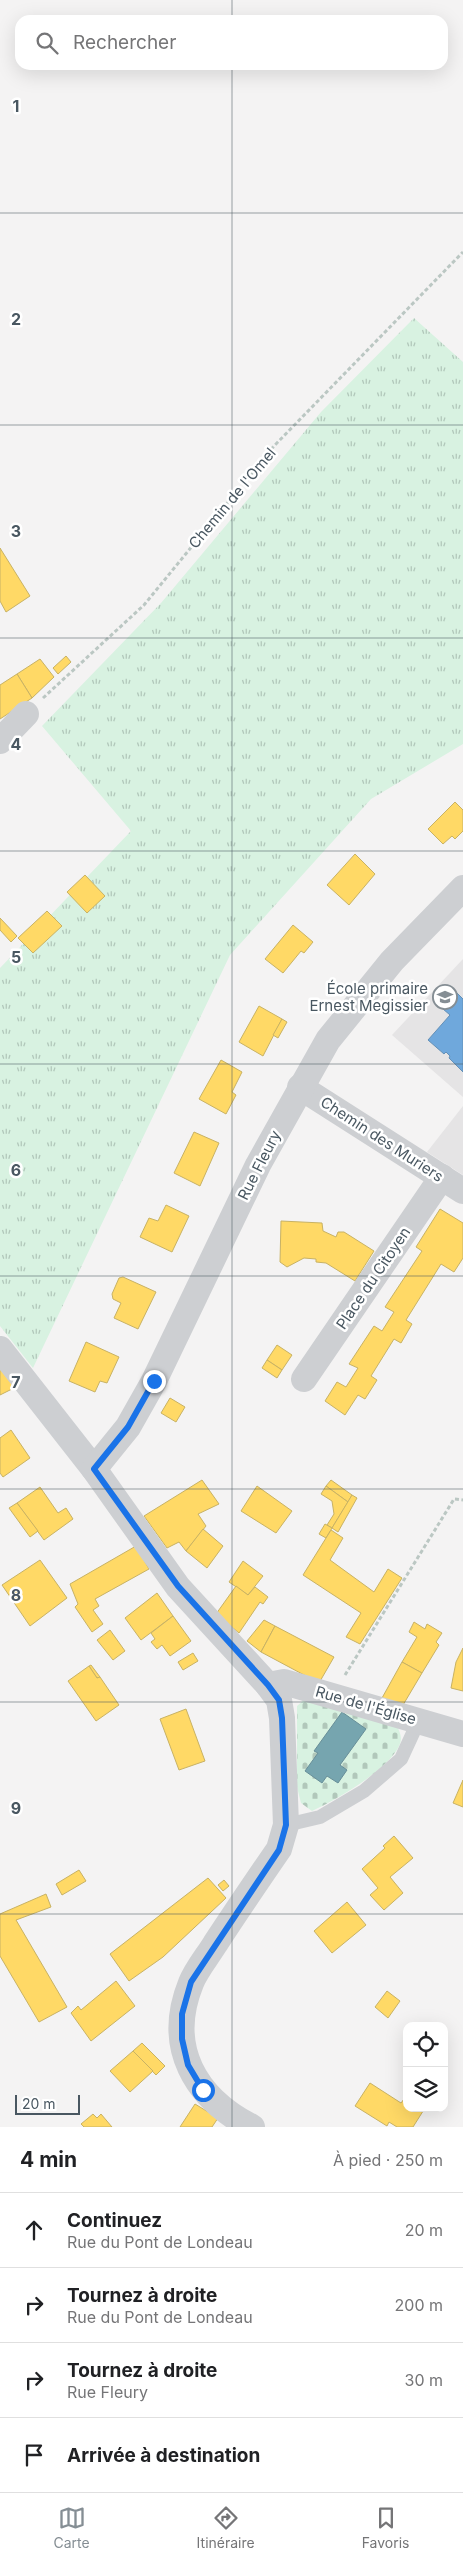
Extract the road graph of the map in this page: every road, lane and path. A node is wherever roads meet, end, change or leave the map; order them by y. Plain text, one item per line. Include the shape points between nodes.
1 (463, 252) edge
2 (26, 714) joint
3 (0, 741) edge
4 (463, 888) edge
5 (300, 1086) junction
6 (442, 1177) junction
7 (463, 1191) edge
8 (0, 1349) edge
9 (304, 1379) dead end
10 (94, 1469) junction
11 (463, 1500) edge
12 (268, 1685) junction
13 (335, 1696) junction
14 (419, 1720) junction
15 (463, 1734) edge
16 (286, 1825) junction
17 (252, 2127) edge

1 - 2 path, Chemin de l'Omel via 274,446 144,605
2 - 3 street
4 - 5 street, Rue Fleury via 386,968 328,1040
5 - 6 street, Chemin des Muriers
5 - 10 street, Rue Fleury via 258,1165 154,1381 128,1427
6 - 7 street, Chemin des Muriers
6 - 9 street, Place du Citoyen
8 - 10 street
10 - 12 street via 178,1586
11 - 13 path via 454,1499 350,1665
12 - 13 street, Rue de l'Église via 284,1682
12 - 16 street via 279,1700 282,1718
13 - 14 street, Rue de l'Église
14 - 15 street, Rue de l'Église
14 - 16 lane via 401,1759 364,1791 320,1818
16 - 17 street via 279,1850 191,1982 182,2014 182,2039 188,2065 203,2090 233,2117

